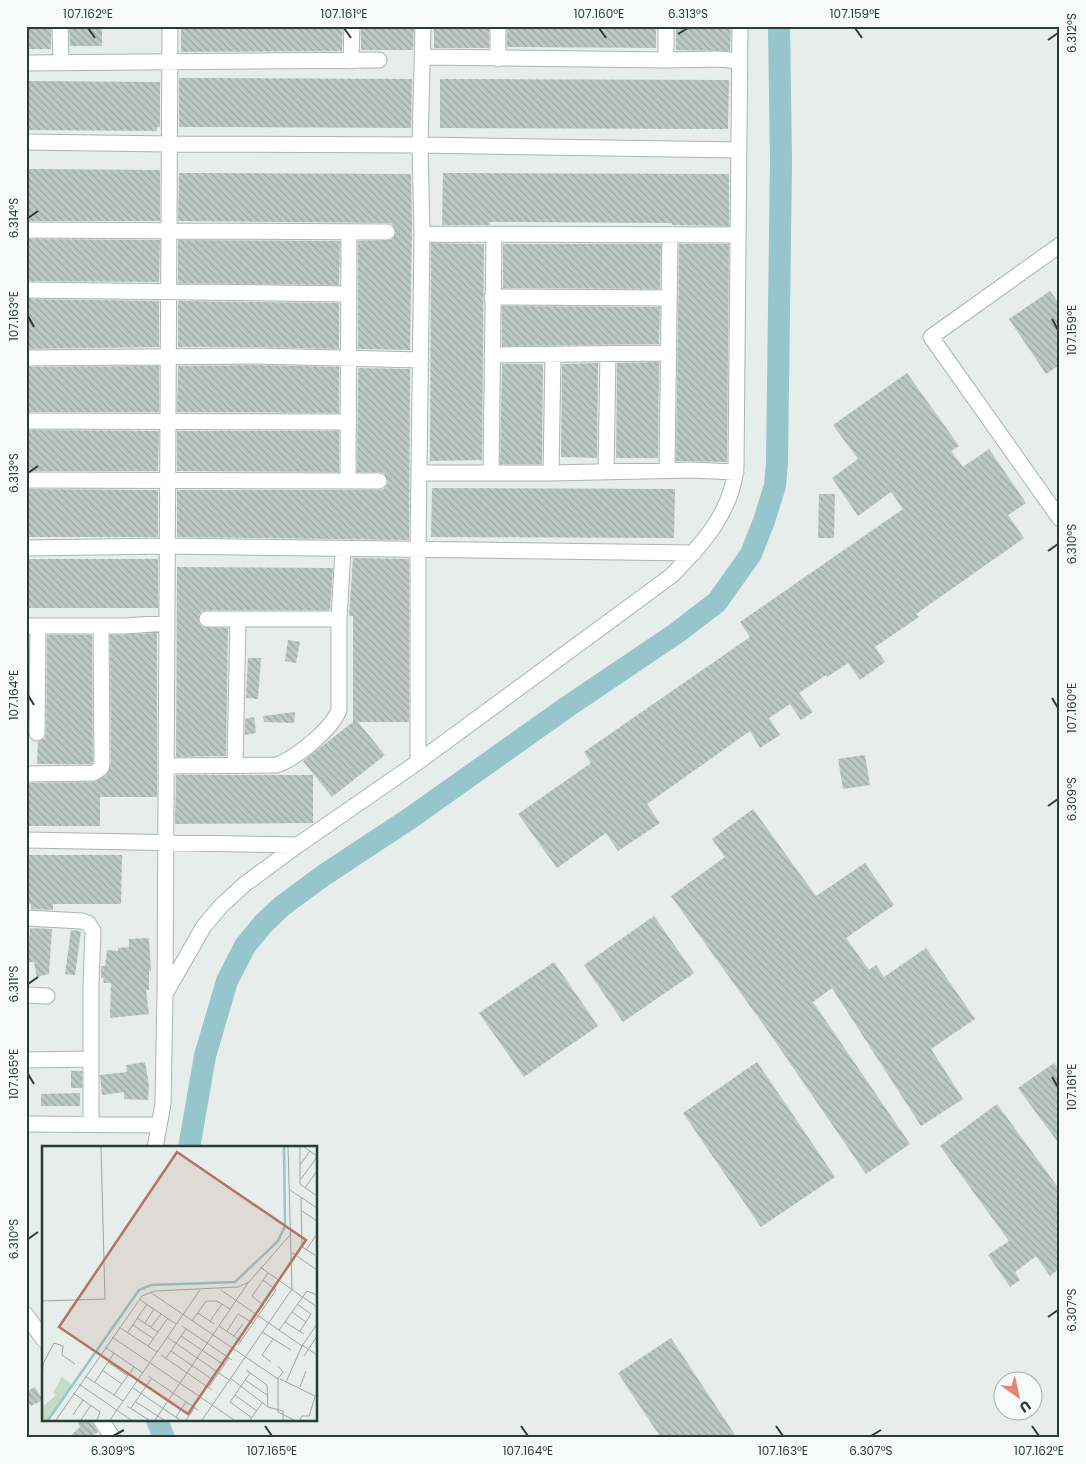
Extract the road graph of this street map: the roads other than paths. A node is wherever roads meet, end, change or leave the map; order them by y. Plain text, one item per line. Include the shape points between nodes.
1 (60, 26) edge
2 (170, 26) edge
3 (352, 26) edge
4 (423, 26) edge
5 (498, 26) edge
6 (666, 26) edge
7 (740, 26) edge
8 (422, 57) junction
9 (498, 59) junction
10 (351, 60) junction
11 (379, 60) dead end
12 (666, 60) junction
13 (739, 61) junction
14 (26, 62) edge
15 (61, 62) junction
16 (170, 62) junction
17 (26, 142) edge
18 (169, 144) junction
19 (420, 144) junction
20 (739, 150) junction
21 (26, 230) edge
22 (169, 231) junction
23 (349, 232) junction
24 (387, 232) dead end
25 (422, 234) junction
26 (494, 234) junction
27 (670, 235) junction
28 (738, 235) junction
29 (1060, 245) edge
30 (26, 290) edge
31 (168, 292) junction
32 (348, 294) junction
33 (492, 297) junction
34 (669, 298) junction
35 (553, 354) junction
36 (608, 354) junction
37 (669, 354) junction
38 (492, 355) junction
39 (26, 358) edge
40 (168, 358) junction
41 (348, 359) junction
42 (421, 360) junction
43 (26, 422) edge
44 (168, 422) junction
45 (348, 422) junction
46 (667, 470) junction
47 (491, 472) junction
48 (606, 472) junction
49 (736, 472) junction
50 (420, 473) junction
51 (551, 473) junction
52 (26, 480) edge
53 (167, 481) junction
54 (348, 481) junction
55 (379, 481) dead end
56 (1060, 519) edge
57 (167, 546) junction
58 (26, 548) edge
59 (343, 549) junction
60 (418, 549) junction
61 (694, 553) junction
62 (339, 618) junction
63 (238, 619) junction
64 (207, 620) dead end
65 (167, 623) junction
66 (32, 626) edge
67 (101, 626) junction
68 (32, 709) edge
69 (37, 733) dead end
70 (418, 762) junction
71 (235, 765) junction
72 (166, 766) junction
73 (26, 774) edge
74 (26, 840) edge
75 (166, 842) junction
76 (298, 845) junction
77 (26, 918) edge
78 (165, 994) junction
79 (26, 995) edge
80 (46, 996) dead end
81 (91, 1059) junction
82 (26, 1060) edge
83 (26, 1124) edge
84 (91, 1124) junction
85 (159, 1125) junction
86 (155, 1146) edge
87 (26, 1315) edge
88 (37, 1336) edge

1 - 15 street
2 - 16 street
3 - 10 street
4 - 8 street
5 - 9 street
6 - 12 street
7 - 13 street
8 - 9 street
8 - 19 street
9 - 12 street
10 - 11 street
10 - 16 street
12 - 13 street
13 - 20 street
14 - 15 street
15 - 16 street
16 - 18 street
17 - 18 street
18 - 19 street
18 - 22 street
19 - 20 street
19 - 25 street
20 - 28 street
21 - 22 street
22 - 23 street
22 - 31 street
23 - 24 street
23 - 32 street
25 - 26 street
25 - 42 street
26 - 27 street
26 - 33 street
27 - 28 street
27 - 34 street
28 - 49 street
29 - 56 street via 931,336
30 - 31 street
31 - 32 street
31 - 40 street
32 - 41 street
33 - 34 street
33 - 38 street
34 - 37 street
35 - 36 street
35 - 38 street
35 - 51 street
36 - 37 street
36 - 48 street
37 - 46 street
38 - 47 street
39 - 40 street
40 - 41 street
40 - 44 street
41 - 42 street
41 - 45 street
42 - 50 street
43 - 44 street
44 - 45 street
44 - 53 street
45 - 54 street
46 - 48 street
46 - 49 street
47 - 50 street
47 - 51 street
48 - 51 street
49 - 61 street via 718,520
50 - 60 street
52 - 53 street
53 - 54 street
53 - 57 street
54 - 55 street
57 - 58 street
57 - 59 street
57 - 65 street
59 - 60 street
59 - 62 street
60 - 61 street
60 - 70 street
61 - 70 street via 671,576
62 - 63 street
62 - 71 street via 339,710 336,719 302,751 286,761 277,765
63 - 64 street
63 - 71 street
65 - 67 street
65 - 72 street
66 - 67 street
66 - 68 street
67 - 73 street via 101,768 94,773
68 - 69 street
70 - 76 street
71 - 72 street
72 - 75 street
74 - 75 street
75 - 76 street
75 - 78 street
76 - 78 street via 222,905 204,926
77 - 81 street via 82,921 93,931
78 - 85 street
79 - 80 street
81 - 82 street
81 - 84 street
83 - 84 street
84 - 85 street
85 - 86 street
87 - 88 street

